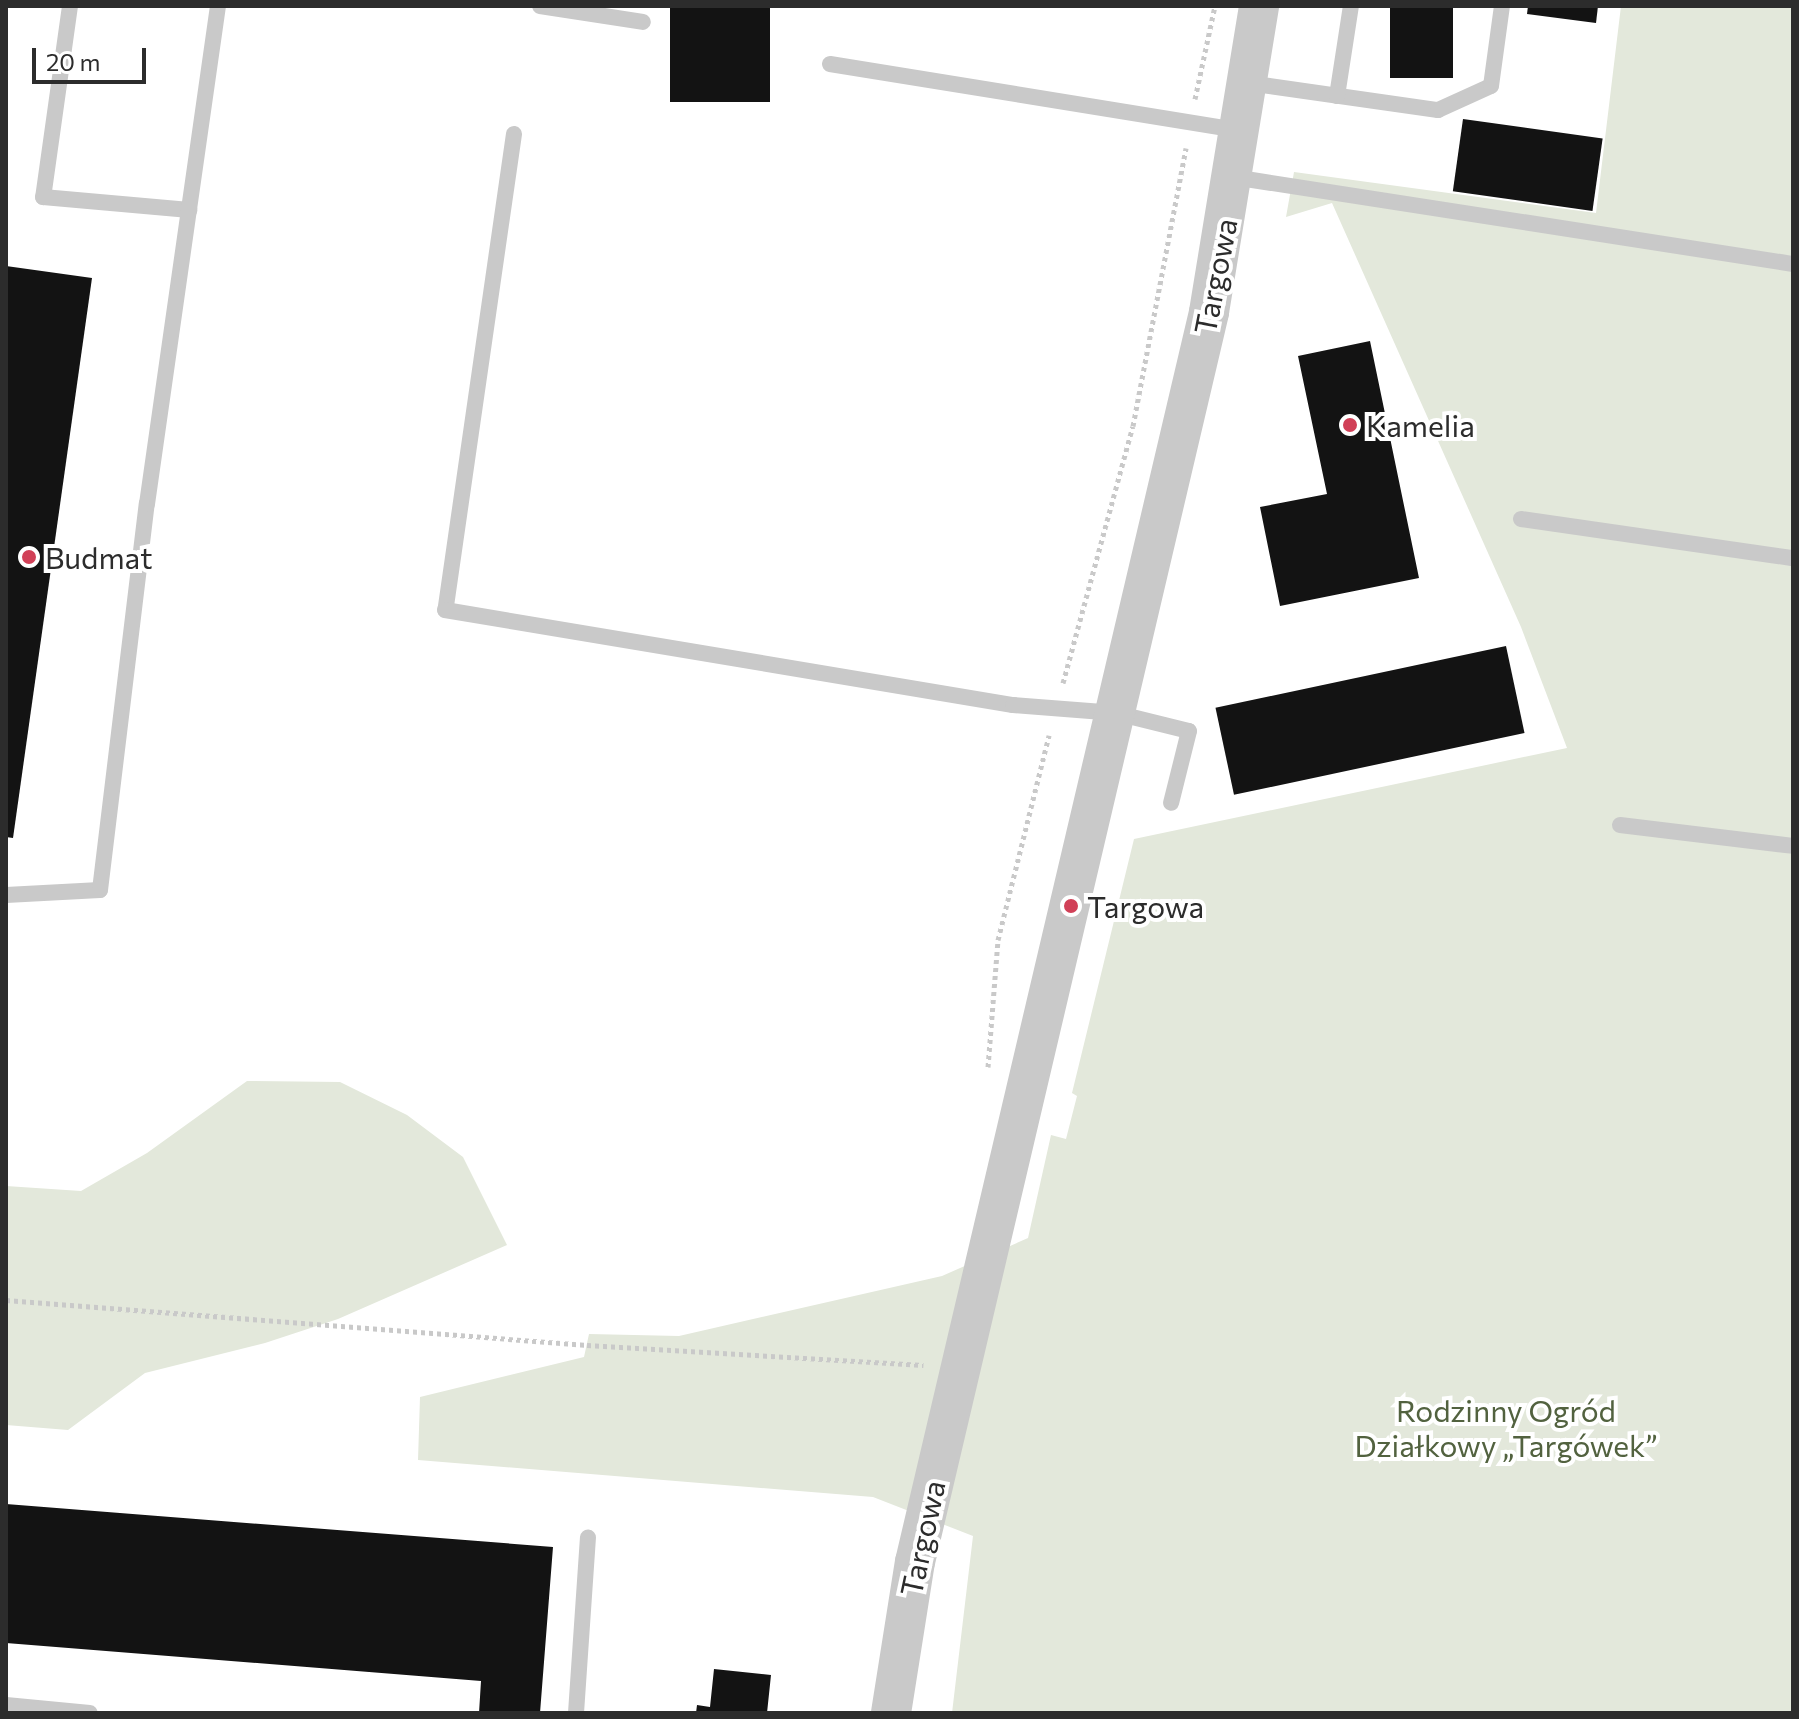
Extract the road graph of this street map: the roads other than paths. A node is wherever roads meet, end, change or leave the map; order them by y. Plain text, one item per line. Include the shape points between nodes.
1 (70, 6) edge
2 (218, 6) edge
3 (540, 6) edge
4 (1259, 6) edge
5 (1351, 6) edge
6 (1502, 6) edge
7 (643, 22) dead end
8 (830, 64) dead end
9 (1248, 83) junction
10 (1337, 96) junction
11 (1240, 131) junction
12 (514, 134) dead end
13 (1233, 177) junction
14 (189, 210) junction
15 (1793, 264) edge
16 (1521, 519) dead end
17 (1793, 558) edge
18 (1116, 713) junction
19 (1171, 803) dead end
20 (1620, 825) dead end
21 (1793, 846) edge
22 (6, 895) edge
23 (588, 1537) dead end
24 (6, 1705) edge
25 (90, 1713) edge
26 (576, 1713) edge
27 (891, 1713) edge

1 - 14 lane via 43,197
2 - 14 lane
3 - 7 lane
4 - 9 street, Targowa
5 - 10 lane
6 - 10 lane via 1491,86 1438,110
8 - 11 lane
9 - 10 lane
9 - 11 street, Targowa
11 - 13 street, Targowa
12 - 18 lane via 445,610 1013,705
13 - 15 lane
13 - 18 street, Targowa via 1186,420
14 - 22 lane via 100,890
16 - 17 lane
18 - 19 lane via 1189,731
18 - 27 street, Targowa via 915,1562
20 - 21 lane
23 - 26 lane
24 - 25 lane

